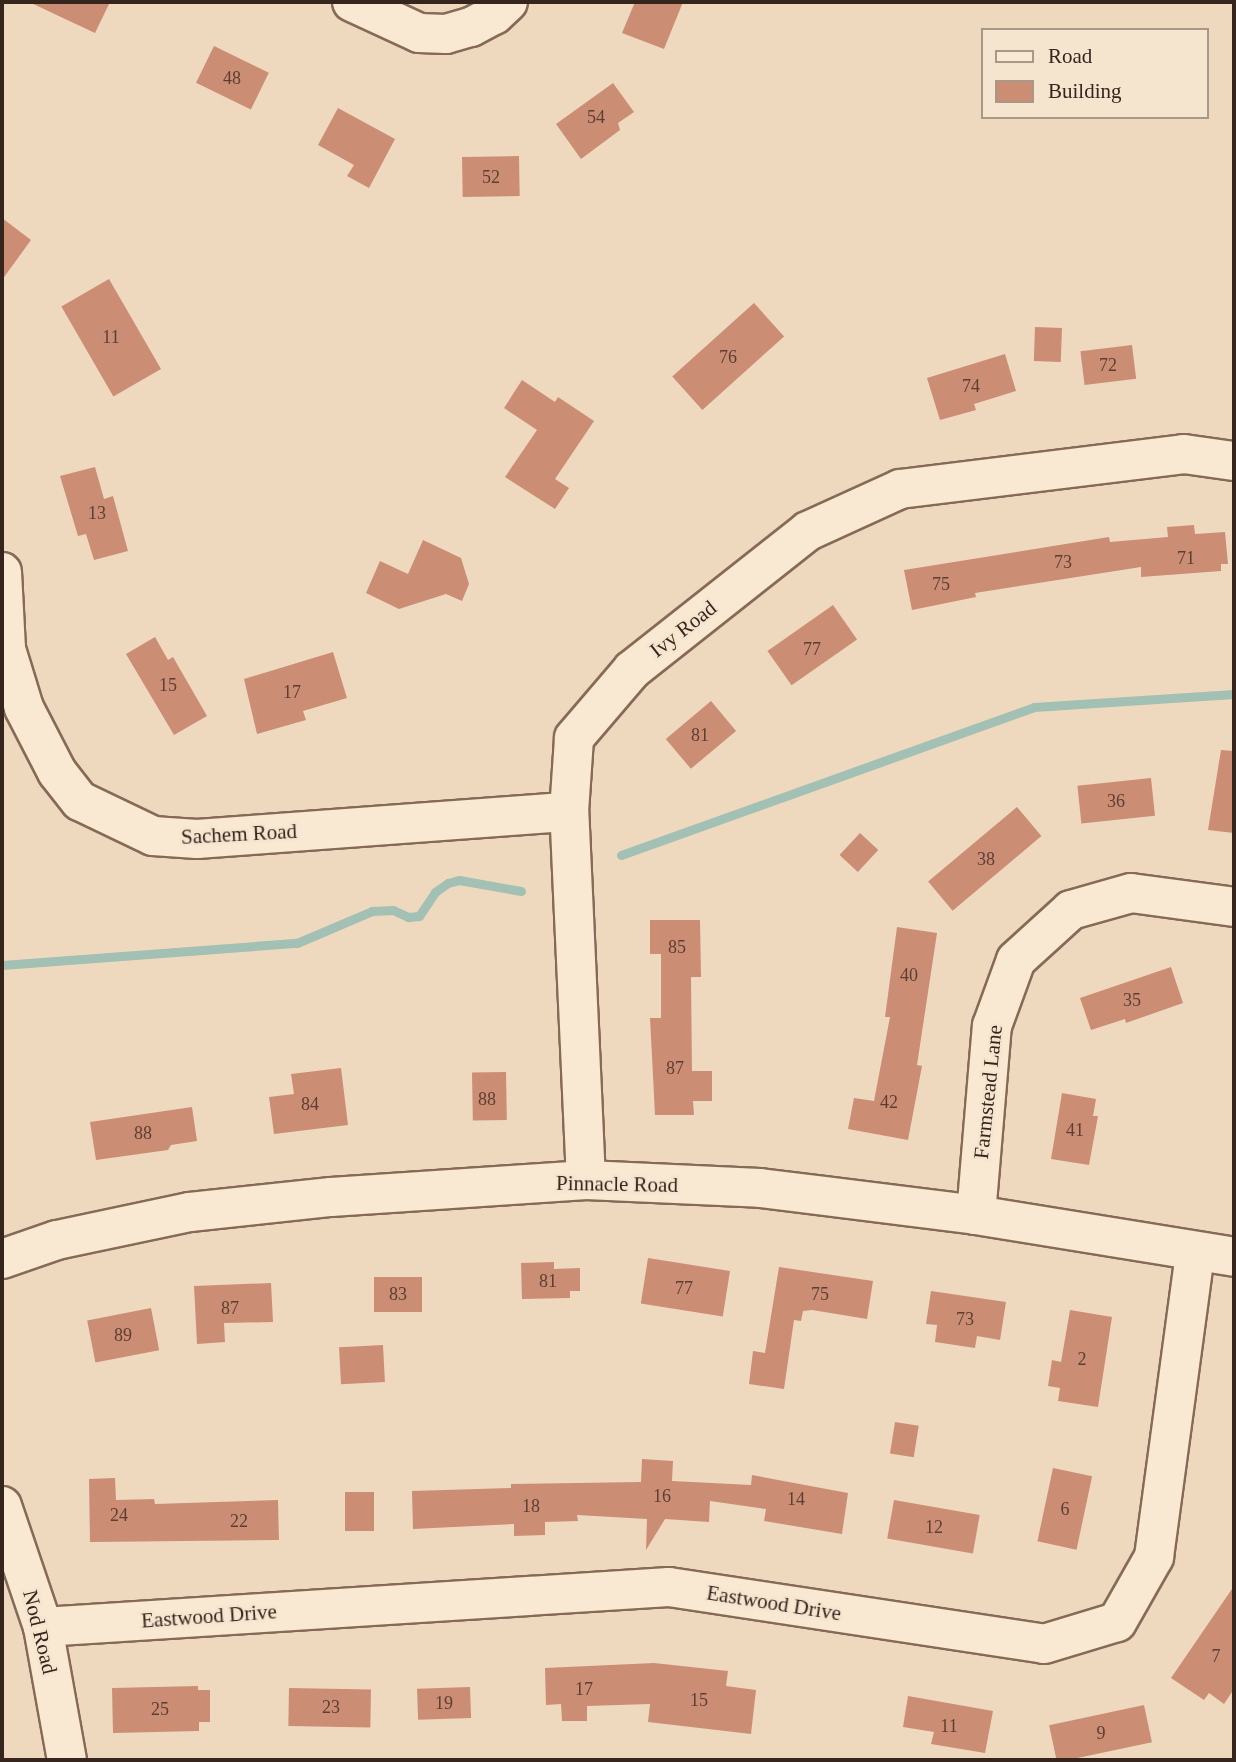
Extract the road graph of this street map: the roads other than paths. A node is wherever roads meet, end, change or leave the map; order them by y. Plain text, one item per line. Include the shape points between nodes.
1 (352, 2) edge
2 (508, 2) edge
3 (1234, 461) edge
4 (2, 572) edge
5 (569, 812) junction
6 (1234, 907) edge
7 (586, 1180) junction
8 (975, 1215) junction
9 (1195, 1252) junction
10 (1234, 1257) edge
11 (2, 1259) edge
12 (2, 1506) edge
13 (43, 1627) junction
14 (67, 1760) edge

1 - 2 street via 419,33 446,34 471,27
3 - 5 street, Ivy Road via 1184,454 900,489 808,531 632,670 582,728 574,738
4 - 5 street, Sachem Road via 6,649 24,708 57,772 80,801 153,836 197,839
5 - 7 street, Ivy Road
6 - 8 street, Farmstead Lane via 1131,893 1072,910 1016,960 992,1026
7 - 8 street, Pinnacle Road via 760,1188
7 - 11 street, Pinnacle Road via 190,1212 57,1240
8 - 9 street, Pinnacle Road
9 - 10 street, Pinnacle Road
9 - 13 street, Eastwood Drive via 1154,1557 1117,1622 1044,1644 669,1587
12 - 13 street, Nod Road
13 - 14 street, Nod Road

